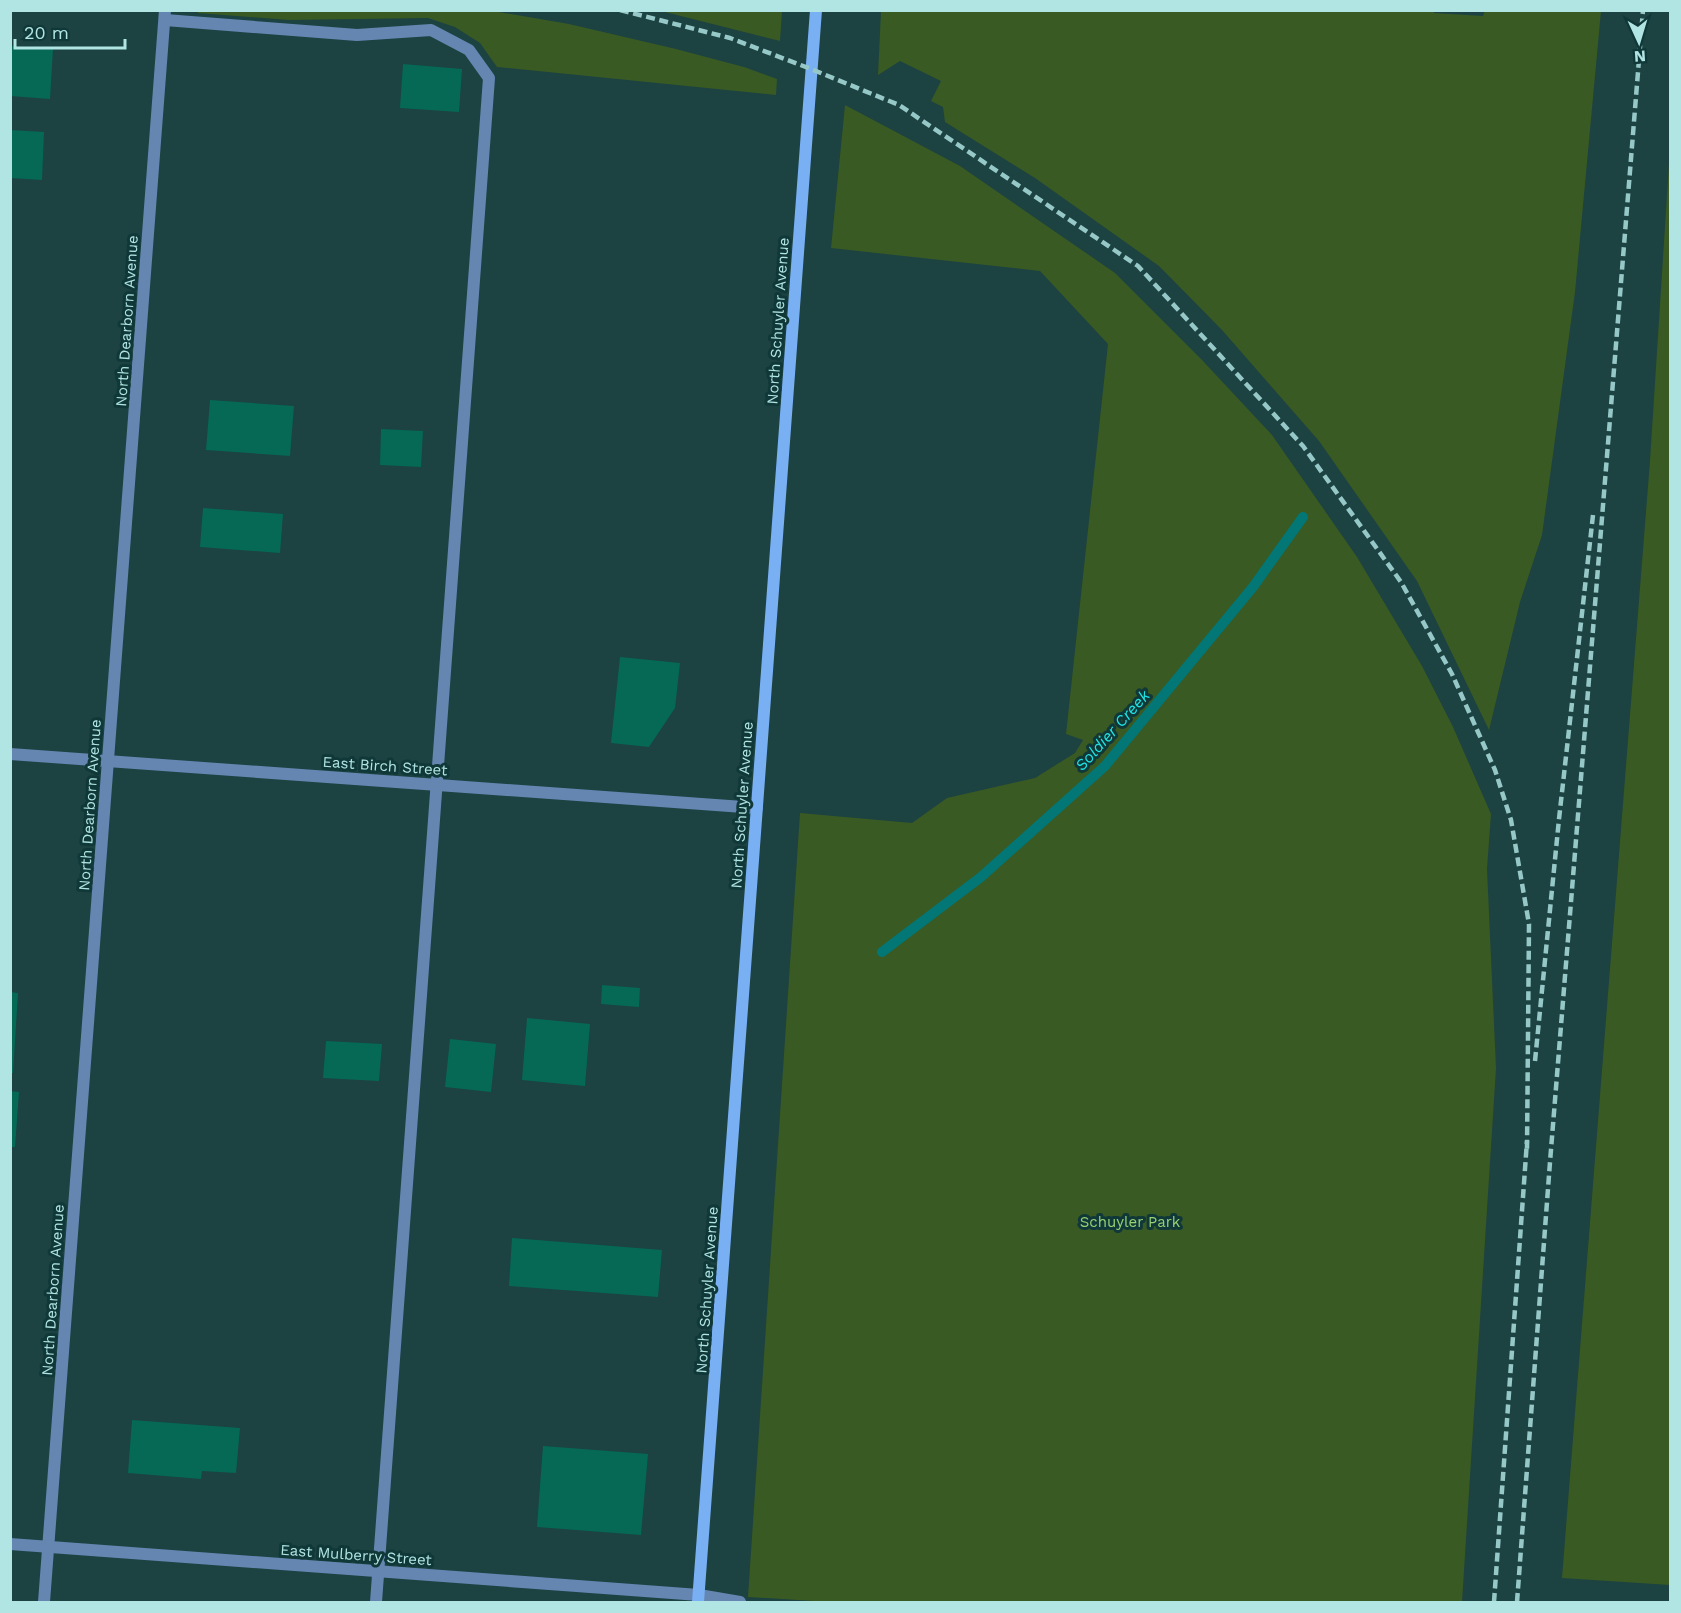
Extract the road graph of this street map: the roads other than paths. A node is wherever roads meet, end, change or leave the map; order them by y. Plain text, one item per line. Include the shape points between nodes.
1 (816, 10) edge
2 (165, 15) edge
3 (10, 754) edge
4 (108, 761) junction
5 (436, 785) junction
6 (757, 808) junction
7 (10, 1544) edge
8 (48, 1547) junction
9 (378, 1571) junction
10 (699, 1599) edge
11 (44, 1602) edge
12 (376, 1602) edge
13 (740, 1602) edge

1 - 6 street, North Schuyler Avenue
2 - 4 street, North Dearborn Avenue
2 - 5 street via 357,35 431,30 469,50 489,78
3 - 4 street, East Birch Street
4 - 5 street, East Birch Street
4 - 8 street, North Dearborn Avenue
5 - 6 street, East Birch Street
5 - 9 street
6 - 10 street, North Schuyler Avenue
7 - 8 street, East Mulberry Street
8 - 9 street, East Mulberry Street
8 - 11 street, North Dearborn Avenue
9 - 10 street, East Mulberry Street
9 - 12 street
10 - 13 street, East Mulberry Street

